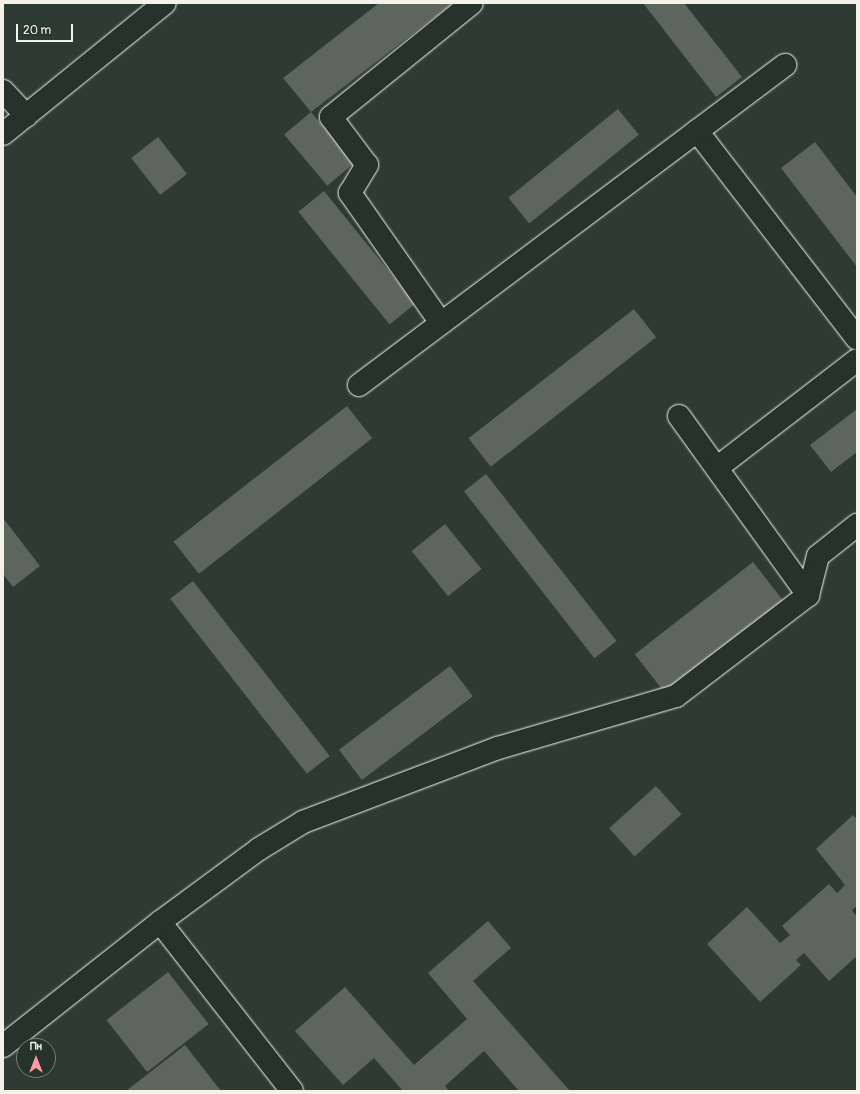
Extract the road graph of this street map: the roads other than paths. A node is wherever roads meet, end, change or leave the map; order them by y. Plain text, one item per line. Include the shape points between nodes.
1 (165, 3) edge
2 (472, 3) edge
3 (785, 65) dead end
4 (3, 91) edge
5 (26, 116) junction
6 (697, 131) junction
7 (3, 134) edge
8 (441, 323) junction
9 (857, 339) edge
10 (857, 360) edge
11 (359, 384) dead end
12 (679, 416) dead end
13 (718, 467) junction
14 (857, 525) edge
15 (808, 595) junction
16 (160, 922) junction
17 (3, 1046) edge
18 (292, 1091) edge

1 - 5 street
2 - 8 street via 331,117 367,166 350,193
3 - 6 street
4 - 5 street
5 - 7 street
6 - 8 street
6 - 9 street
8 - 11 street
10 - 13 street
12 - 13 street
13 - 15 street
14 - 15 street via 818,556
15 - 16 street via 676,696 498,748 303,822 259,849
16 - 17 street
16 - 18 street

